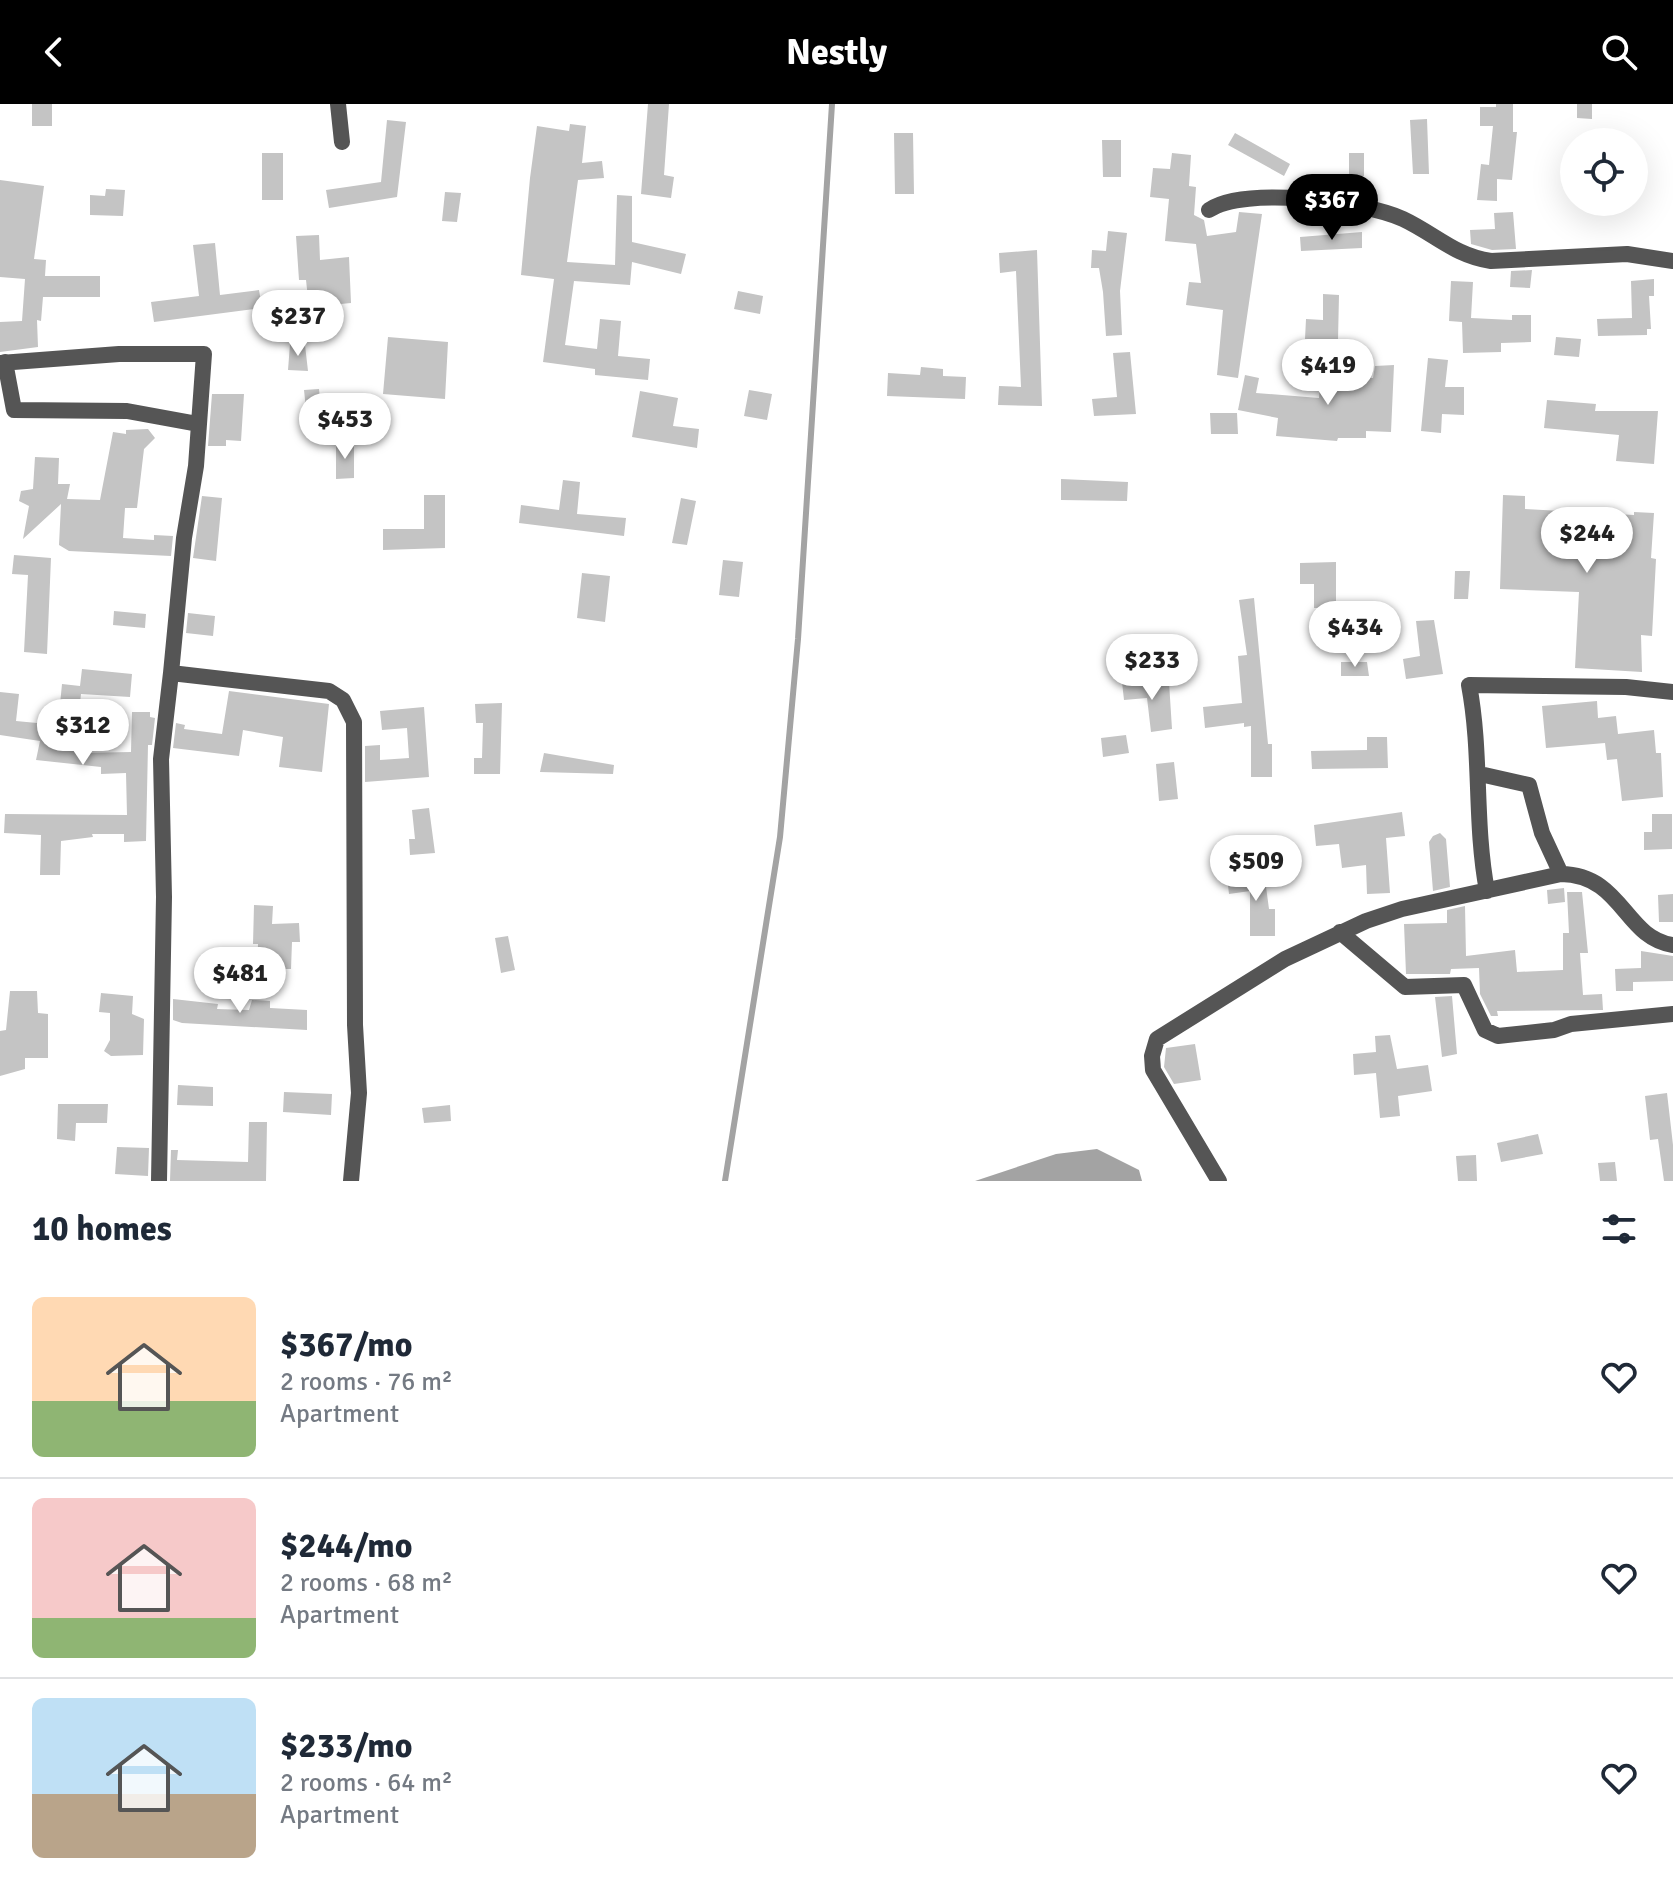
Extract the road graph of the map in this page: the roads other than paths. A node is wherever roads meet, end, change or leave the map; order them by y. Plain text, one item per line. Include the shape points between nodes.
1 (338, 104) edge
2 (342, 142) dead end
3 (1209, 210) dead end
4 (1673, 261) edge
5 (2, 362) edge
6 (198, 424) junction
7 (171, 673) junction
8 (1673, 692) edge
9 (1480, 774) junction
10 (1561, 874) junction
11 (1487, 891) junction
12 (1340, 932) junction
13 (1673, 945) edge
14 (1673, 1014) edge
15 (159, 1181) edge
16 (351, 1181) edge
17 (1219, 1181) edge

1 - 2 street
3 - 4 street via 1241,197 1376,210 1469,258 1491,261 1627,254
5 - 6 street via 14,410 127,411
5 - 6 street via 204,354
6 - 7 street
7 - 15 street via 161,759
7 - 16 street via 329,691 343,700 354,722 359,1093
8 - 9 street via 1469,685
9 - 10 street via 1529,785 1542,833
9 - 11 street via 1477,837
10 - 11 street
10 - 13 street via 1583,874 1602,885 1648,936
11 - 12 street via 1402,909
12 - 14 street via 1405,987 1464,985 1485,1030 1498,1036
12 - 17 street via 1285,959 1157,1039 1153,1070

